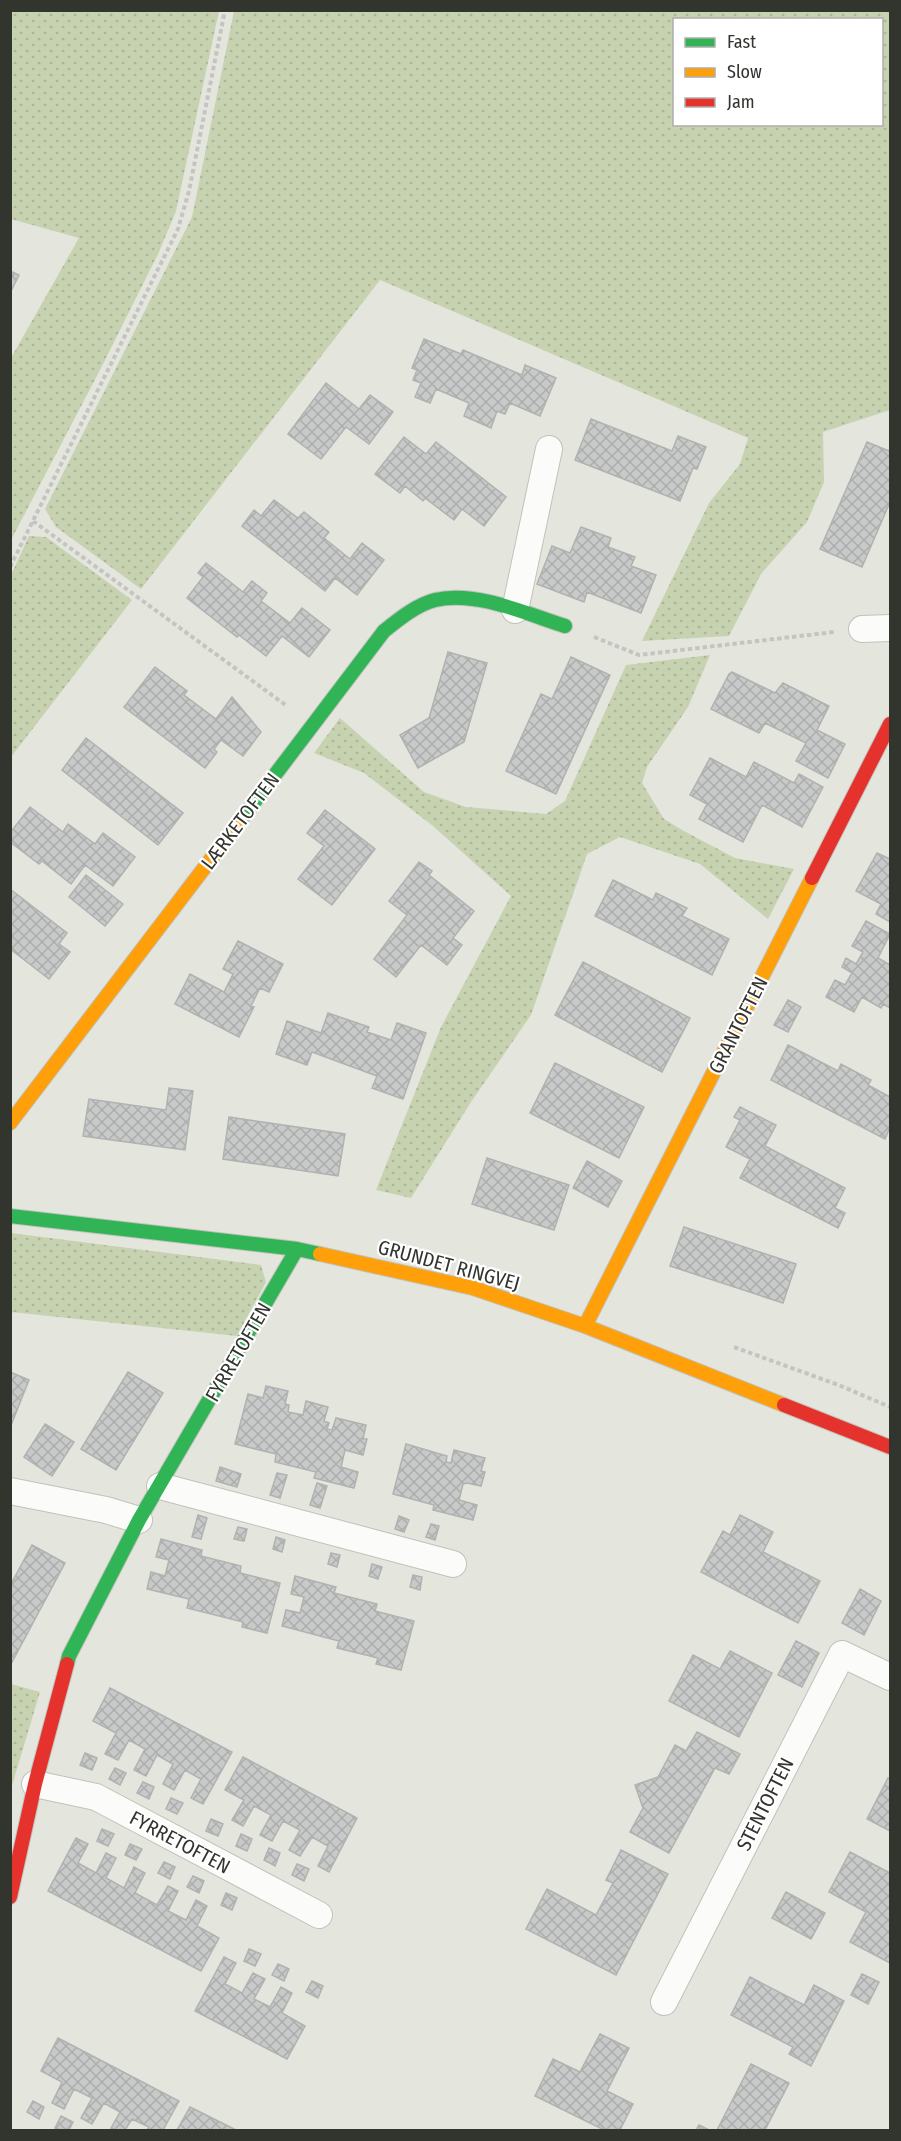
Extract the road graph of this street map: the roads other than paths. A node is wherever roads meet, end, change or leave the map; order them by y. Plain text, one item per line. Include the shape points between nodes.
1 (549, 449) dead end
2 (515, 610) junction
3 (565, 626) road end
4 (891, 628) edge
5 (862, 629) road end
6 (891, 724) edge
7 (10, 1123) edge
8 (10, 1216) edge
9 (297, 1249) junction
10 (585, 1326) junction
11 (891, 1447) edge
12 (160, 1486) junction
13 (10, 1491) edge
14 (139, 1520) junction
15 (453, 1564) dead end
16 (891, 1677) edge
17 (35, 1784) junction
18 (10, 1897) edge
19 (319, 1915) dead end
20 (664, 2002) dead end

1 - 2 street
2 - 3 street, LÆRKETOFTEN
2 - 7 street, LÆRKETOFTEN via 469,598 437,600 409,612 384,631
4 - 5 street
6 - 10 street, GRANTOFTEN
8 - 9 street, GRUNDET RINGVEJ
9 - 10 street, GRUNDET RINGVEJ via 473,1288
9 - 12 street, FYRRETOFTEN
10 - 11 street, GRUNDET RINGVEJ
12 - 14 street, FYRRETOFTEN
12 - 15 street
13 - 14 street
14 - 17 street, FYRRETOFTEN via 69,1656
16 - 20 street, STENTOFTEN via 842,1654
17 - 18 street, FYRRETOFTEN
17 - 19 street, FYRRETOFTEN via 96,1797

